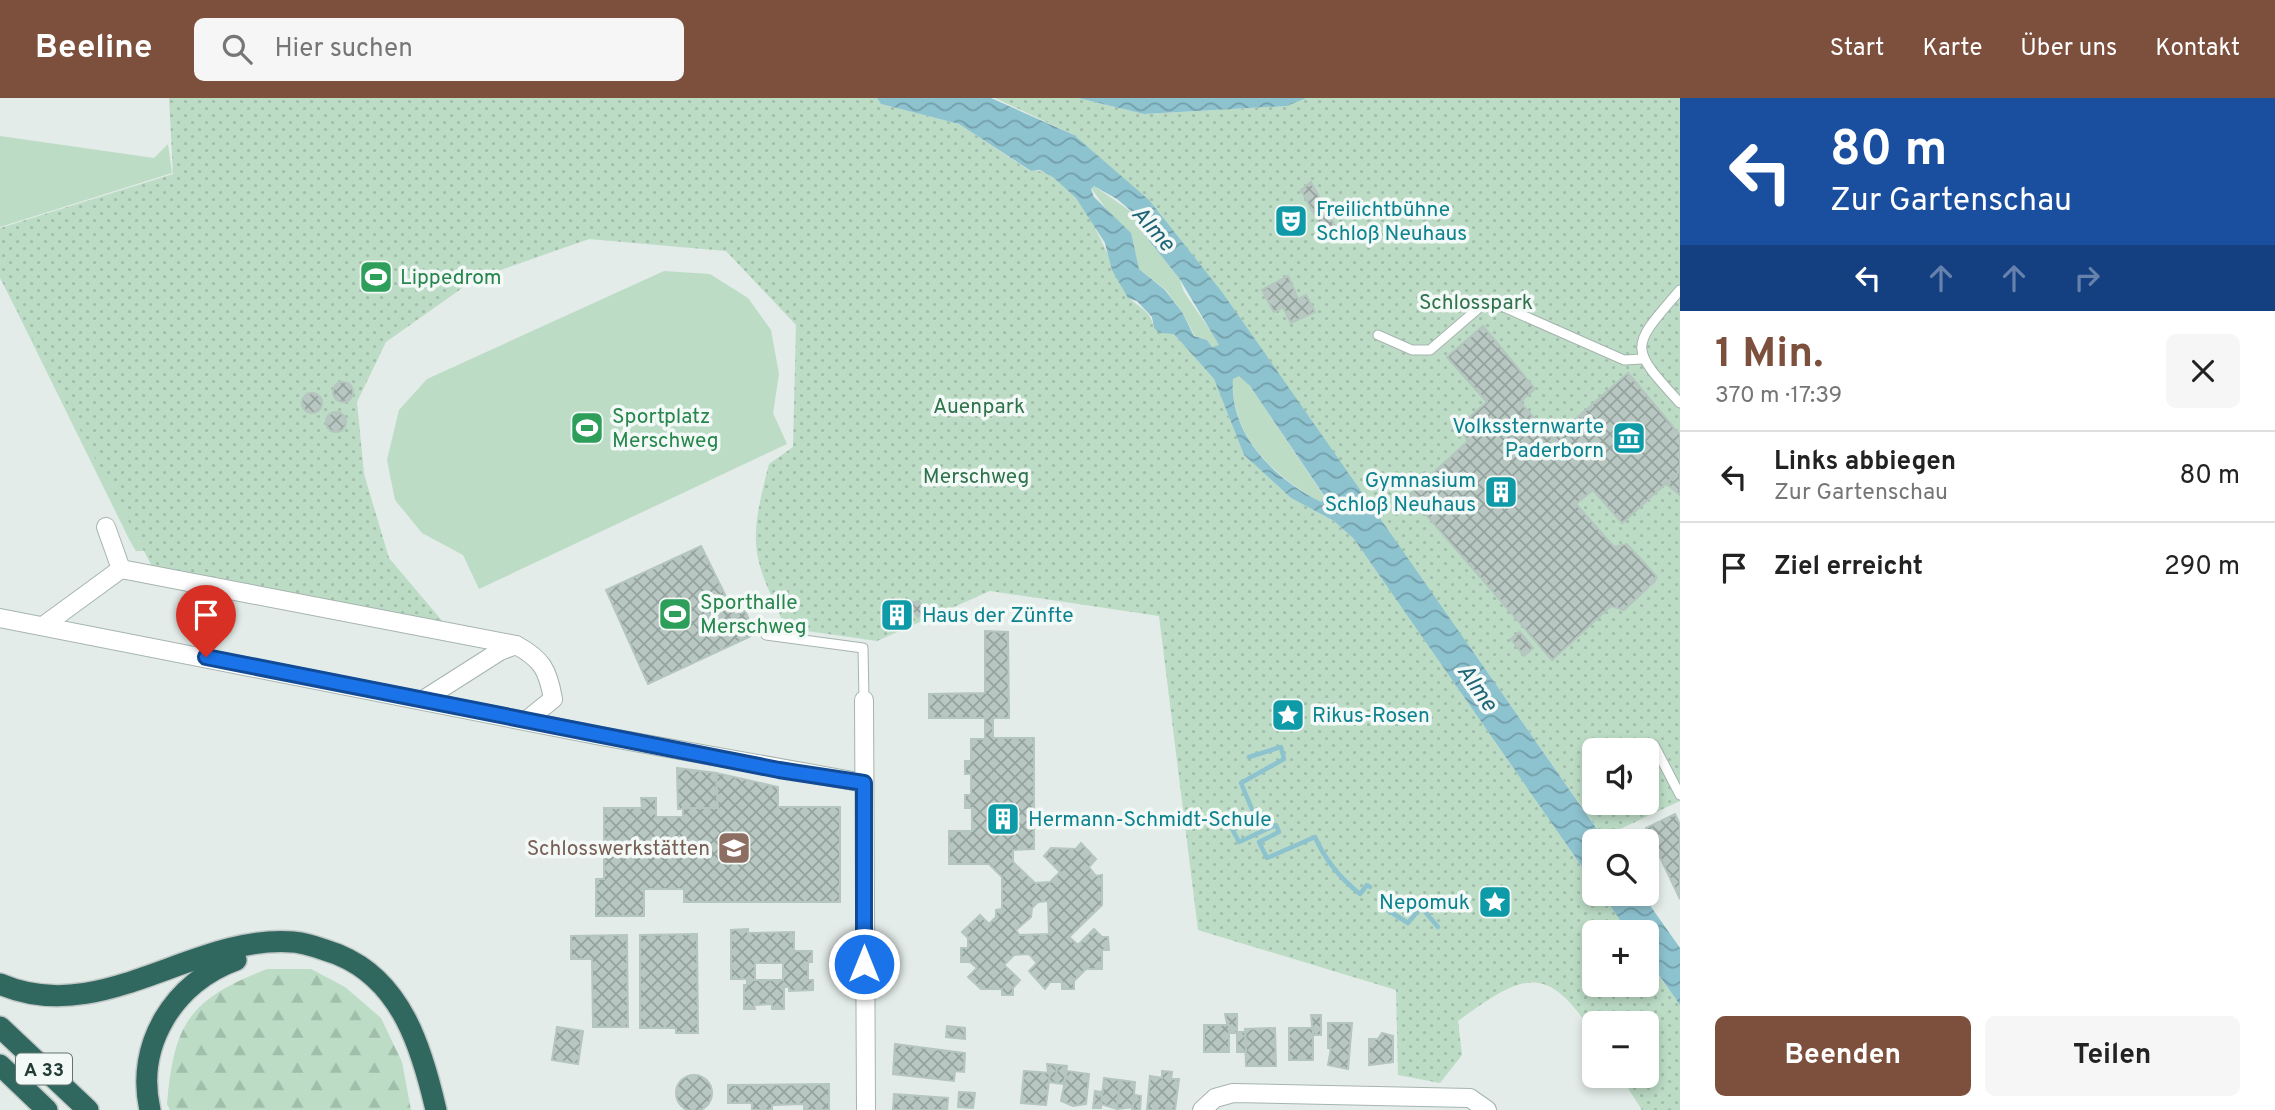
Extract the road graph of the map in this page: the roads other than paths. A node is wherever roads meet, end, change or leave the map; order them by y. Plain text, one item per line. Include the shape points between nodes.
1 (1680, 290) edge
2 (1378, 335) dead end
3 (1642, 359) junction
4 (1680, 403) edge
5 (106, 527) dead end
6 (121, 569) junction
7 (0, 618) edge
8 (43, 626) junction
9 (766, 635) dead end
10 (516, 645) junction
11 (423, 700) junction
12 (864, 700) joint
13 (527, 720) junction
14 (1659, 755) edge
15 (864, 783) junction
16 (1680, 795) edge
17 (0, 984) edge
18 (0, 1027) edge
19 (0, 1065) edge
20 (47, 1110) edge
21 (88, 1110) edge
22 (150, 1110) edge
23 (427, 1110) edge
24 (436, 1110) edge
25 (866, 1110) edge
26 (1202, 1110) edge
27 (1488, 1110) edge

1 - 3 lane via 1650,324 1642,343
2 - 3 lane via 1412,351 1430,350 1488,300 1624,360
3 - 4 lane
5 - 6 street
6 - 8 street
6 - 10 street
7 - 8 street
8 - 11 street
9 - 12 lane via 863,648
10 - 11 street
10 - 13 street via 537,656 550,678 553,699
11 - 13 street
12 - 15 street
13 - 15 street
14 - 16 lane
15 - 25 street
17 - 24 highway via 46,996 80,994 123,986 247,945 294,942 325,950 381,983 402,1010 426,1066
18 - 21 highway, A 33
19 - 20 highway, A 33
22 - 23 highway via 145,1090 147,1060 166,1013 214,968 249,955 289,950 350,967 374,988 396,1014 409,1041
26 - 27 street via 1215,1098 1233,1093 1470,1098

